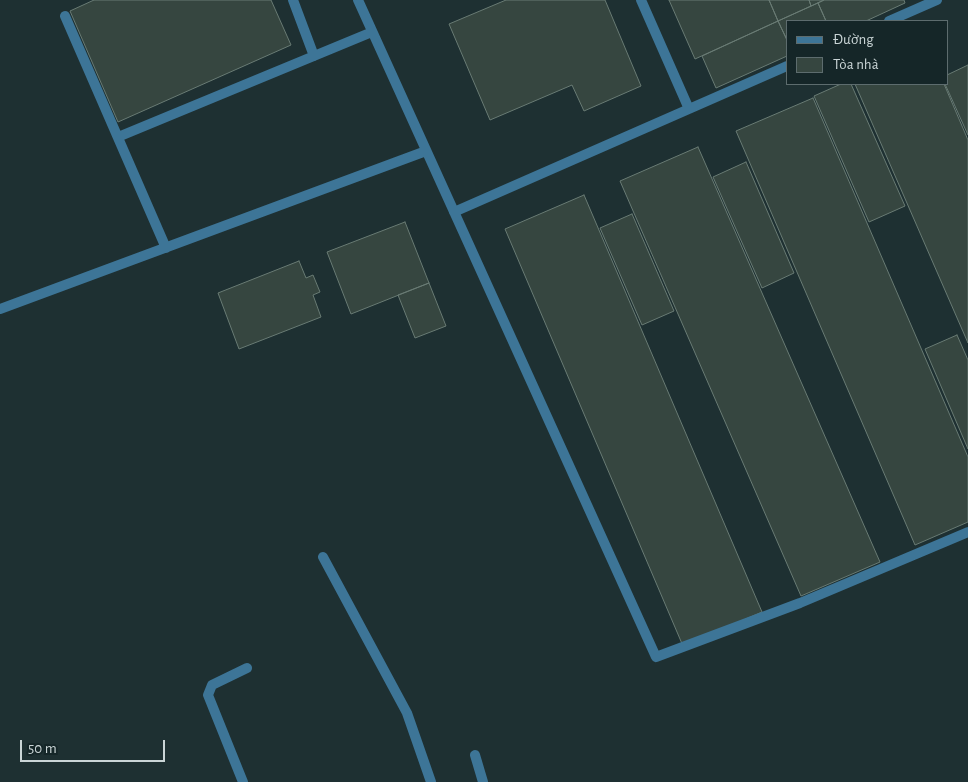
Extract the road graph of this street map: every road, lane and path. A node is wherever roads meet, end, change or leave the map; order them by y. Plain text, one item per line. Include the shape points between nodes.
1 (292, 0) edge
2 (358, 0) edge
3 (641, 0) edge
4 (937, 0) edge
5 (65, 16) dead end
6 (890, 20) edge
7 (372, 32) junction
8 (314, 56) junction
9 (786, 66) edge
10 (688, 109) junction
11 (118, 137) junction
12 (426, 151) junction
13 (454, 212) junction
14 (166, 248) junction
15 (0, 309) edge
16 (968, 532) edge
17 (323, 557) dead end
18 (247, 668) dead end
19 (475, 755) dead end
20 (242, 782) edge
21 (431, 782) edge
22 (483, 782) edge

1 - 8 street
2 - 7 street
3 - 10 street
4 - 6 street
5 - 11 street
7 - 8 street
7 - 12 street
8 - 11 street
9 - 10 street
10 - 13 street
11 - 14 street
12 - 13 street
12 - 14 street
13 - 16 street via 656,657 800,604
14 - 15 street
17 - 21 street via 407,712
18 - 20 street via 212,685 208,695
19 - 22 street

